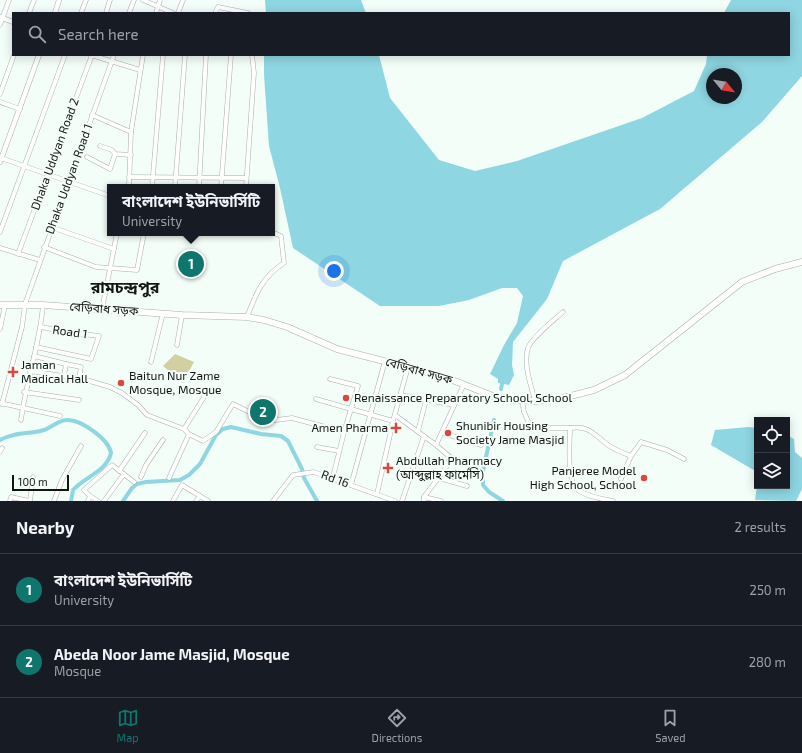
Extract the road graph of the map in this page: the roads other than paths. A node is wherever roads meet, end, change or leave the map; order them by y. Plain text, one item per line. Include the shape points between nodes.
1 (9, 0) edge
2 (34, 0) edge
3 (60, 0) edge
4 (86, 0) edge
5 (110, 0) edge
6 (134, 0) edge
7 (143, 0) edge
8 (160, 0) edge
9 (183, 0) edge
10 (158, 7) junction
11 (30, 12) edge
12 (55, 12) edge
13 (81, 12) edge
14 (106, 12) edge
15 (129, 12) edge
16 (156, 12) edge
17 (170, 12) edge
18 (178, 12) edge
19 (216, 12) edge
20 (243, 12) edge
21 (1, 17) edge
22 (12, 22) edge
23 (0, 25) edge
24 (14, 56) edge
25 (39, 56) edge
26 (65, 56) edge
27 (91, 56) edge
28 (94, 56) edge
29 (114, 56) edge
30 (143, 56) edge
31 (162, 56) edge
32 (184, 56) edge
33 (206, 56) edge
34 (231, 56) edge
35 (252, 56) edge
36 (112, 62) junction
37 (140, 70) junction
38 (0, 94) edge
39 (0, 102) edge
40 (20, 109) junction
41 (92, 115) junction
42 (131, 132) junction
43 (100, 146) dead end
44 (115, 154) junction
45 (131, 155) junction
46 (87, 157) dead end
47 (1, 160) edge
48 (25, 166) junction
49 (49, 174) junction
50 (175, 176) junction
51 (129, 177) junction
52 (153, 177) junction
53 (200, 177) junction
54 (222, 178) junction
55 (246, 178) junction
56 (68, 181) junction
57 (129, 184) edge
58 (152, 184) edge
59 (175, 184) edge
60 (199, 184) edge
61 (221, 184) edge
62 (246, 184) edge
63 (107, 195) edge
64 (2, 222) edge
65 (51, 227) junction
66 (0, 232) edge
67 (275, 233) edge
68 (116, 236) edge
69 (144, 236) edge
70 (44, 247) junction
71 (0, 248) edge
72 (114, 249) junction
73 (18, 254) junction
74 (40, 260) junction
75 (802, 262) edge
76 (111, 269) junction
77 (25, 304) junction
78 (2, 305) edge
79 (42, 305) junction
80 (102, 309) junction
81 (563, 312) dead end
82 (162, 313) junction
83 (182, 315) junction
84 (247, 317) junction
85 (41, 327) junction
86 (0, 329) edge
87 (177, 345) dead end
88 (36, 347) junction
89 (34, 356) junction
90 (385, 361) junction
91 (151, 362) dead end
92 (66, 364) junction
93 (408, 366) junction
94 (30, 371) junction
95 (64, 376) junction
96 (330, 378) dead end
97 (78, 379) junction
98 (464, 384) junction
99 (24, 392) junction
100 (401, 395) junction
101 (204, 397) dead end
102 (316, 399) dead end
103 (79, 400) dead end
104 (426, 400) junction
105 (522, 401) junction
106 (535, 401) junction
107 (1, 404) edge
108 (454, 405) junction
109 (22, 409) junction
110 (350, 410) junction
111 (369, 415) junction
112 (395, 415) junction
113 (60, 416) dead end
114 (21, 420) dead end
115 (393, 421) junction
116 (570, 428) junction
117 (184, 429) junction
118 (145, 432) dead end
119 (344, 432) junction
120 (418, 432) junction
121 (443, 433) junction
122 (189, 434) junction
123 (424, 436) junction
124 (163, 440) dead end
125 (436, 445) junction
126 (482, 445) dead end
127 (81, 446) dead end
128 (317, 447) dead end
129 (339, 451) junction
130 (631, 456) junction
131 (450, 457) junction
132 (684, 459) dead end
133 (472, 464) dead end
134 (119, 471) junction
135 (124, 474) junction
136 (34, 477) dead end
137 (141, 477) dead end
138 (333, 477) junction
139 (169, 478) dead end
140 (439, 478) junction
141 (621, 479) dead end
142 (134, 482) dead end
143 (350, 485) junction
144 (467, 486) dead end
145 (377, 494) junction
146 (90, 496) junction
147 (200, 496) junction
148 (424, 499) edge
149 (10, 501) edge
150 (29, 501) edge
151 (54, 501) edge
152 (88, 501) edge
153 (98, 501) edge
154 (104, 501) edge
155 (173, 501) edge
156 (196, 501) edge
157 (208, 501) edge
158 (273, 501) edge
159 (395, 501) edge
160 (402, 501) edge
161 (441, 501) edge
162 (613, 501) edge

1 - 21 street
2 - 11 street
3 - 12 street
4 - 13 street
5 - 14 street
6 - 15 street
7 - 10 street
8 - 10 street
9 - 18 street
10 - 16 street
10 - 17 street
19 - 20 street via 218,7
21 - 22 street
21 - 23 street
24 - 38 street
25 - 40 street
26 - 48 street
27 - 49 street, Dhaka Uddyan Road 2
28 - 36 street
29 - 36 street, Dhaka Uddyan Road 1
30 - 37 street
31 - 52 street
32 - 50 street
33 - 53 street
34 - 54 street
35 - 55 street via 254,72
36 - 37 street
36 - 41 street, Dhaka Uddyan Road 1
37 - 42 street
39 - 40 street
40 - 47 street
41 - 42 street
41 - 56 street, Dhaka Uddyan Road 1
42 - 45 street
43 - 44 street
44 - 45 street
44 - 46 street via 110,169
45 - 51 street
47 - 48 street
48 - 49 street
48 - 64 street
49 - 56 street
49 - 73 street, Dhaka Uddyan Road 2
50 - 52 street
50 - 53 street
50 - 59 street
51 - 52 street
51 - 57 street
52 - 58 street
53 - 54 street
53 - 60 street
54 - 55 street
54 - 61 street
55 - 62 street
56 - 63 street
56 - 65 street, Dhaka Uddyan Road 1
64 - 66 street
65 - 70 street, Dhaka Uddyan Road 1
65 - 72 street
67 - 84 street via 281,236 284,263 266,278
68 - 72 street
69 - 76 street via 138,269
70 - 74 street, Dhaka Uddyan Road 1
70 - 76 street via 96,267
71 - 73 street
72 - 76 street
73 - 74 street
74 - 77 street, Dhaka Uddyan Road 1
75 - 106 highway, বেড়িবাধ সড়ক via 742,282 626,375 594,390 559,399
76 - 80 street
77 - 78 highway, বেড়িবাধ সড়ক
77 - 79 highway, বেড়িবাধ সড়ক
77 - 107 street, Dhaka Uddyan Road 1 via 22,328
78 - 86 street
79 - 80 highway, বেড়িবাধ সড়ক
79 - 85 street
80 - 82 highway, বেড়িবাধ সড়ক
81 - 106 street via 528,348 528,371
82 - 83 highway, বেড়িবাধ সড়ক
82 - 91 street
83 - 84 highway, বেড়িবাধ সড়ক
83 - 87 street
84 - 90 highway, বেড়িবাধ সড়ক via 287,327 337,349
85 - 88 street
85 - 88 street, Road 1 via 99,336 91,358
88 - 89 street
89 - 92 street
89 - 94 street
90 - 93 highway, বেড়িবাধ সড়ক
90 - 111 street
92 - 95 street
92 - 97 street via 81,367
93 - 98 highway, বেড়িবাধ সড়ক
93 - 100 street
94 - 95 street
94 - 99 street
95 - 97 street
96 - 110 street via 358,386
97 - 117 street via 122,393 147,415
98 - 105 highway, বেড়িবাধ সড়ক via 493,396
98 - 108 street
99 - 103 street
99 - 109 street
100 - 104 street
100 - 112 street
101 - 117 street
102 - 110 street
104 - 108 street
104 - 120 street
105 - 106 highway, বেড়িবাধ সড়ক
105 - 116 street via 531,428
107 - 109 street
108 - 121 street
109 - 113 street
109 - 114 street
110 - 111 street
110 - 119 street
111 - 115 street
111 - 143 street
112 - 115 street
112 - 120 street
115 - 145 street
116 - 130 street via 578,427 595,433 607,445
116 - 162 street via 570,478 573,484 578,490 592,496
117 - 122 street
118 - 134 street
119 - 122 street via 292,418 268,421 233,404 216,432 203,441
119 - 129 street
120 - 123 street
121 - 125 street
121 - 126 street
122 - 139 street
123 - 125 street
123 - 160 street
124 - 137 street
125 - 131 street
127 - 151 street via 62,480
128 - 129 street
129 - 138 street
130 - 132 street via 641,442 667,450
130 - 141 street
131 - 133 street
131 - 140 street
134 - 135 street
134 - 146 street via 112,465 92,481 84,490
135 - 142 street
135 - 154 street
136 - 150 street
138 - 143 street, Rd 16
138 - 158 street, Rd 16 via 311,472 295,475
140 - 144 street
140 - 148 street
143 - 145 street, Rd 16
145 - 159 street, Rd 16
146 - 152 street
146 - 153 street
147 - 155 street via 182,485
147 - 156 street
147 - 157 street
148 - 161 street
149 - 150 street via 11,497 14,497

